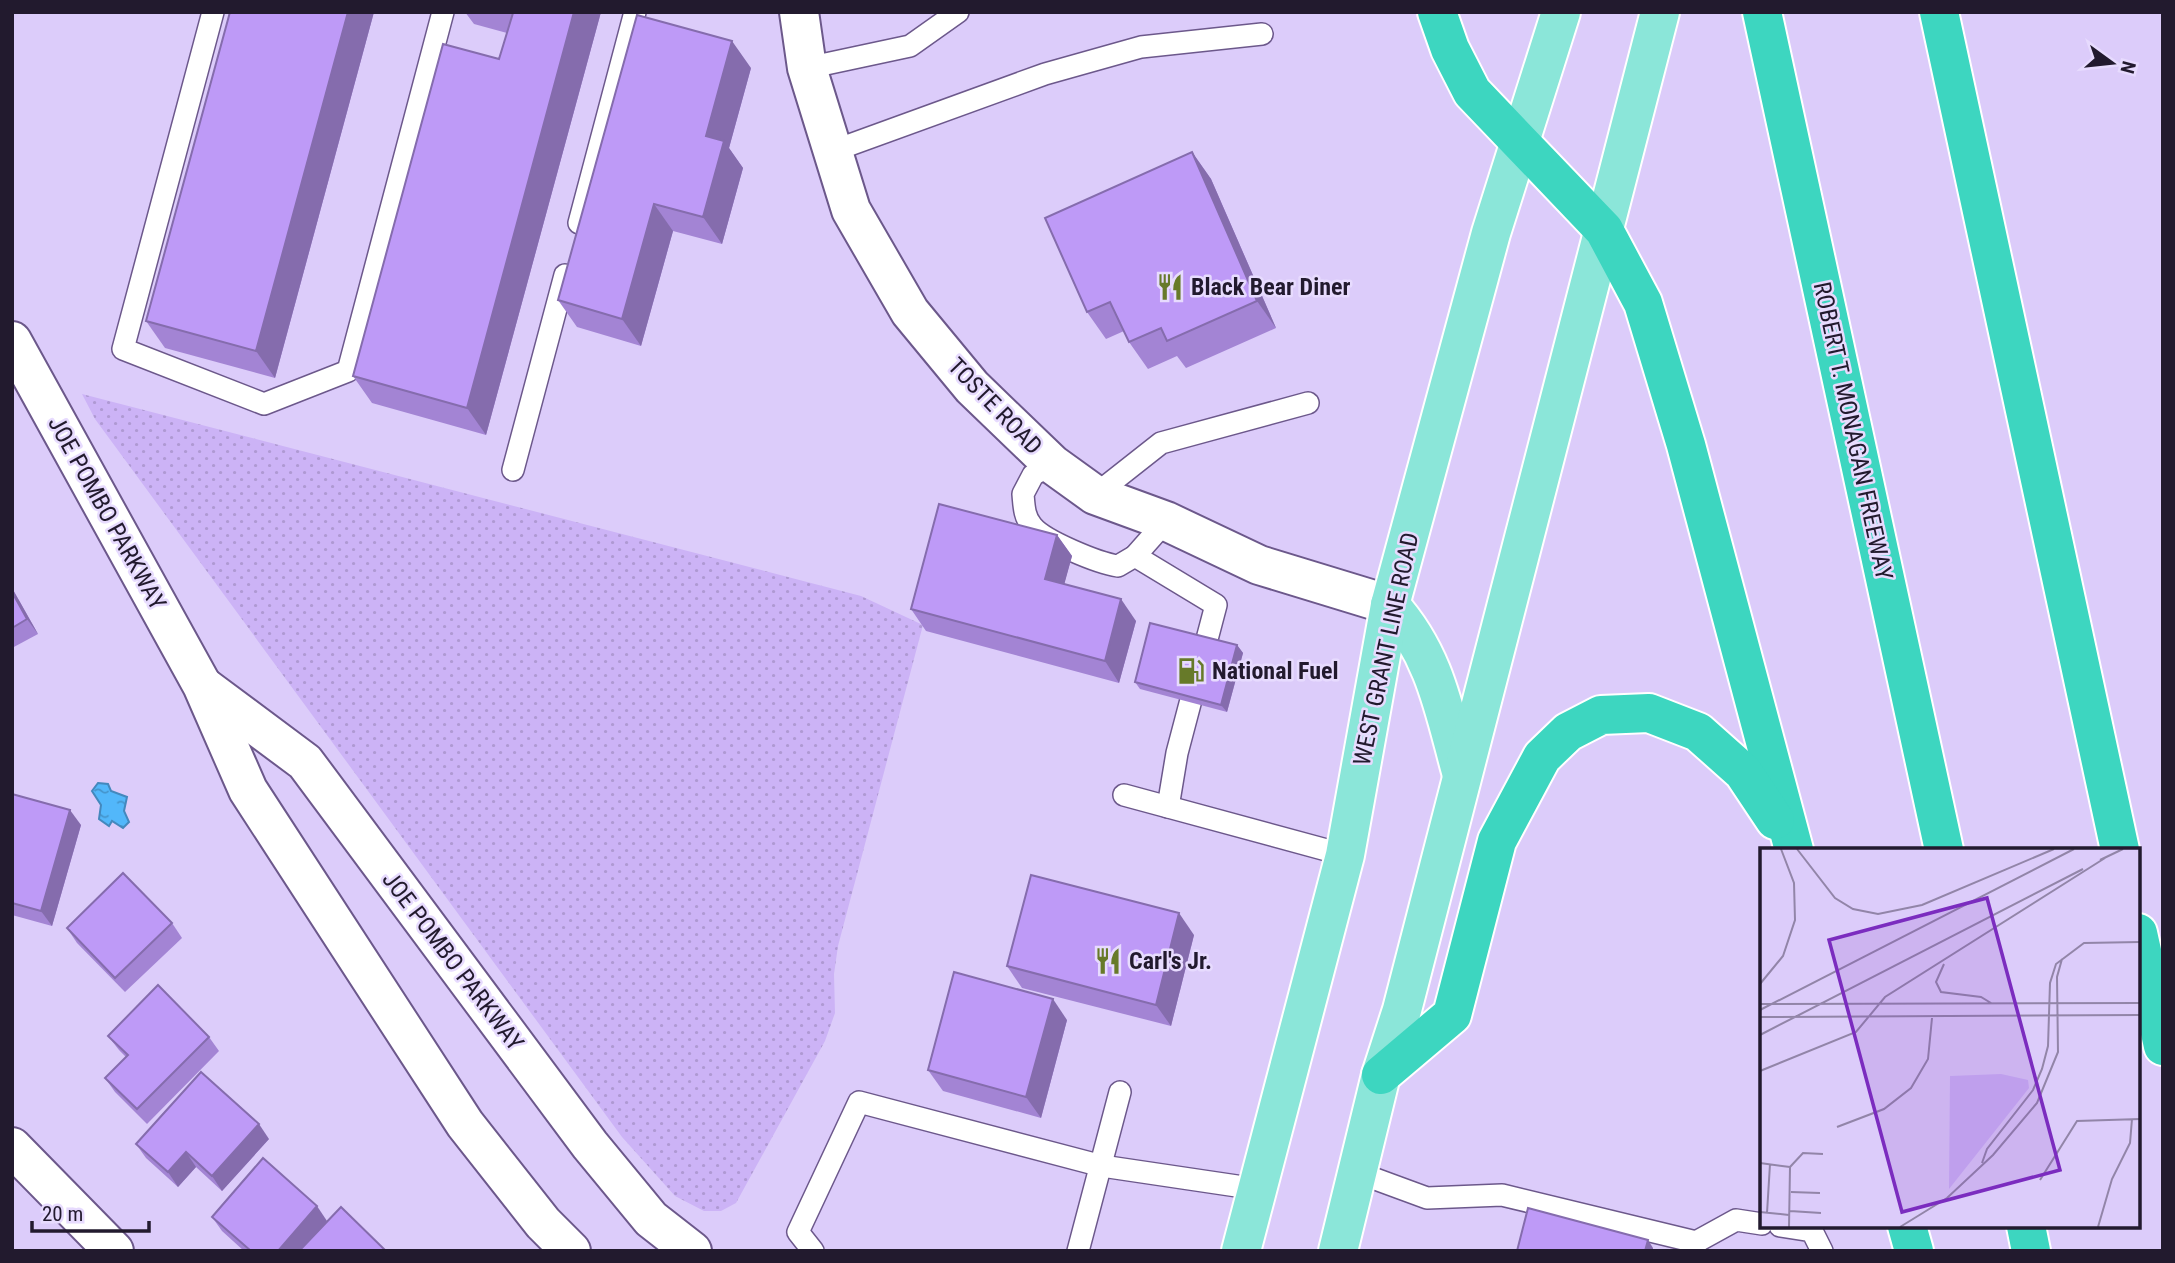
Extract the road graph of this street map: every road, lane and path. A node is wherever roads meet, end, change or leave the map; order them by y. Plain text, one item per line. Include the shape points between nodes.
1 (213, 12) edge
2 (443, 12) edge
3 (635, 12) edge
4 (799, 12) edge
5 (958, 12) edge
6 (1437, 12) edge
7 (1561, 12) edge
8 (1660, 12) edge
9 (1939, 12) edge
10 (1762, 15) edge
11 (1262, 34) dead end
12 (807, 68) junction
13 (1521, 143) junction
14 (833, 151) junction
15 (1605, 230) junction
16 (12, 341) edge
17 (1308, 403) dead end
18 (1052, 464) junction
19 (513, 470) dead end
20 (1095, 495) junction
21 (1166, 521) junction
22 (1135, 555) junction
23 (1390, 605) junction
24 (202, 685) junction
25 (1463, 777) junction
26 (1124, 795) dead end
27 (1168, 807) junction
28 (1793, 848) edge
29 (1793, 848) edge
30 (1944, 848) edge
31 (2120, 848) edge
32 (1345, 855) junction
33 (2140, 942) edge
34 (2163, 1046) edge
35 (1381, 1075) junction
36 (1120, 1091) dead end
37 (12, 1146) edge
38 (1102, 1166) junction
39 (1359, 1172) junction
40 (1257, 1189) junction
41 (1760, 1224) edge
42 (1793, 1228) edge
43 (1908, 1228) edge
44 (2026, 1228) edge
45 (1695, 1247) edge
46 (114, 1251) edge
47 (571, 1251) edge
48 (692, 1251) edge
49 (813, 1251) edge
50 (1078, 1251) edge
51 (1241, 1251) edge
52 (1338, 1251) edge
53 (1822, 1251) edge
54 (1914, 1251) edge
55 (2031, 1251) edge

1 - 2 lane via 123,349 264,404 348,371
3 - 19 lane
4 - 12 street, TOSTE ROAD
5 - 12 lane via 910,46
6 - 13 highway via 1472,92
7 - 13 main road, WEST GRANT LINE ROAD
8 - 15 main road
9 - 31 highway
10 - 30 highway, ROBERT T. MONAGAN FREEWAY
11 - 14 lane via 1141,47 1045,74
12 - 14 street, TOSTE ROAD
13 - 15 highway
13 - 23 main road, WEST GRANT LINE ROAD via 1491,233
14 - 18 street, TOSTE ROAD via 851,210 910,312 972,387
15 - 25 main road
15 - 28 highway via 1643,303 1663,367
16 - 24 street, JOE POMBO PARKWAY
17 - 20 lane via 1161,443
18 - 20 street, TOSTE ROAD
18 - 22 lane via 1033,475 1023,494 1030,524 1039,534 1102,563 1118,566
20 - 21 street, TOSTE ROAD
21 - 22 lane
21 - 23 street, TOSTE ROAD via 1259,565
22 - 27 lane via 1216,605 1177,753
23 - 25 main road via 1413,631 1434,677
23 - 32 main road, WEST GRANT LINE ROAD
24 - 47 street, JOE POMBO PARKWAY via 248,790 466,1124 543,1223
24 - 48 street, JOE POMBO PARKWAY via 305,762 590,1145 652,1219
25 - 35 main road
26 - 27 lane
27 - 32 lane
29 - 35 highway via 1743,772 1698,732 1649,713 1601,715 1568,732 1542,757 1497,841 1452,1015
32 - 40 main road, WEST GRANT LINE ROAD
33 - 34 highway
35 - 39 main road
36 - 38 lane
37 - 46 street
38 - 40 lane
38 - 49 lane via 859,1102 798,1232
38 - 50 lane
39 - 45 lane via 1427,1198 1502,1195
39 - 52 main road
40 - 51 main road, WEST GRANT LINE ROAD
41 - 45 lane via 1736,1220
42 - 53 lane via 1812,1231
43 - 54 highway
44 - 55 highway

